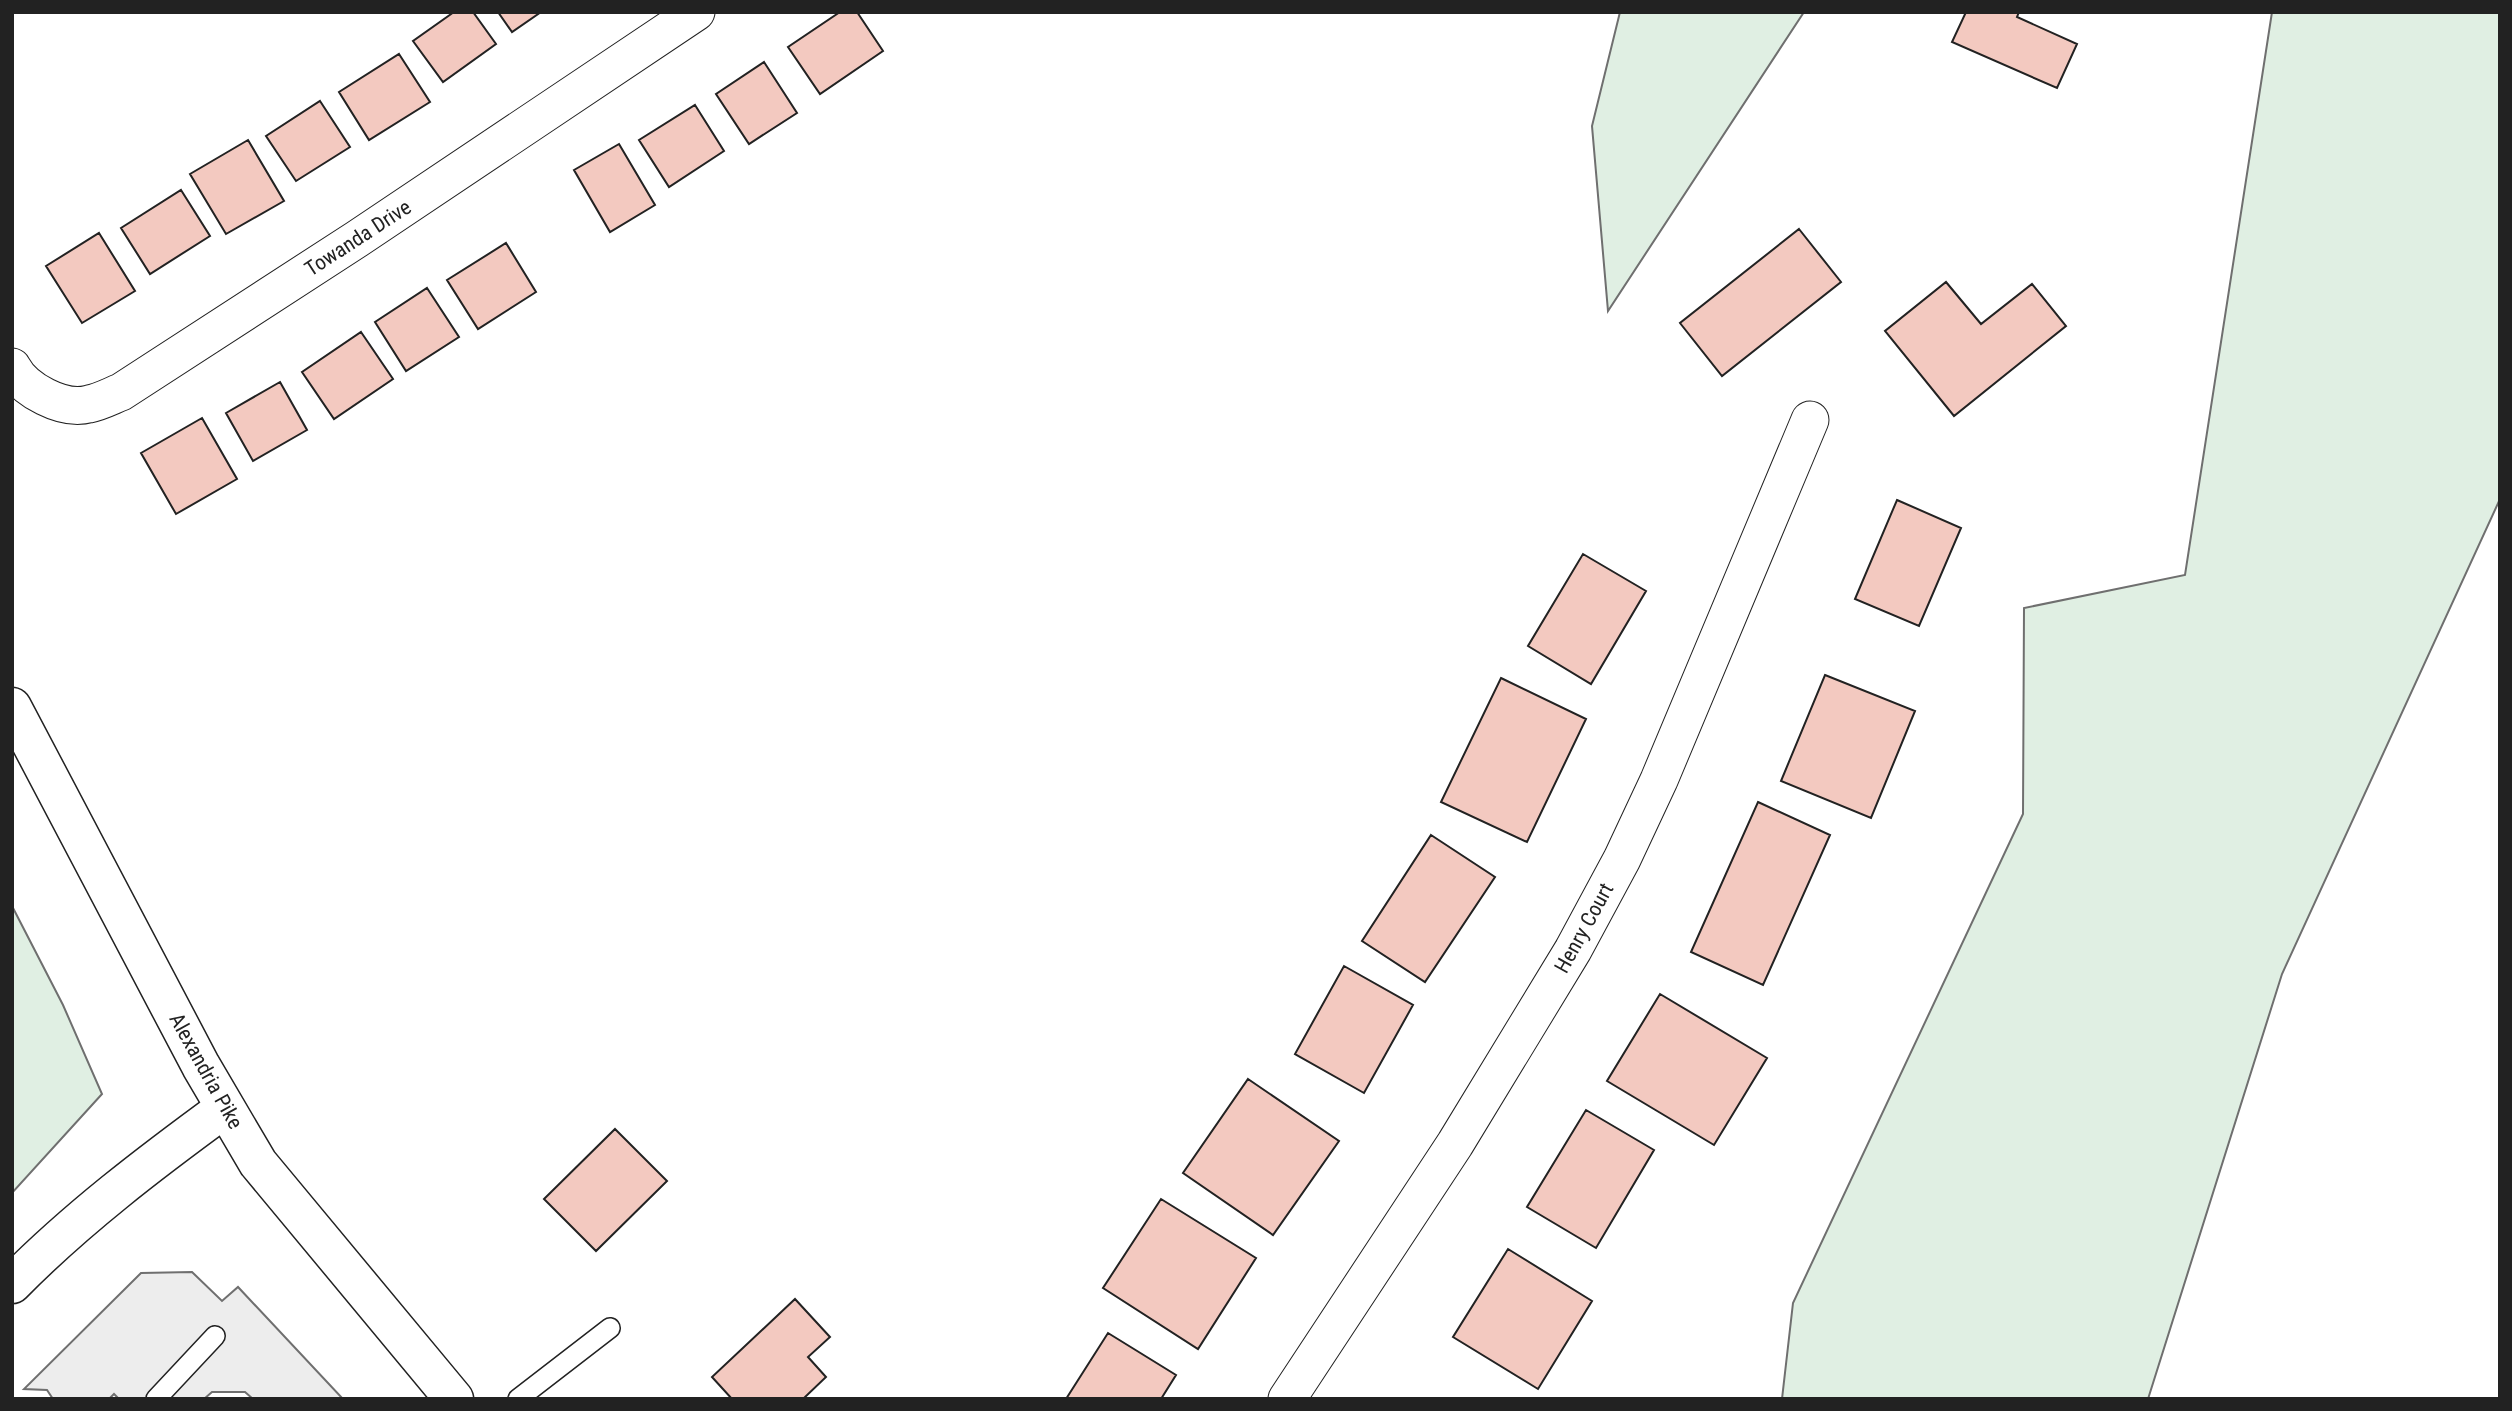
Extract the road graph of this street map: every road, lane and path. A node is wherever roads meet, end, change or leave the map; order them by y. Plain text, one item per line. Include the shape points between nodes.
1 (696, 12) edge
2 (12, 367) edge
3 (1810, 420) dead end
4 (12, 707) edge
5 (225, 1108) junction
6 (12, 1284) edge
7 (610, 1328) dead end
8 (215, 1336) dead end
9 (156, 1399) edge
10 (454, 1399) edge
11 (518, 1399) edge
12 (1287, 1399) edge

1 - 2 street, Towanda Drive via 121,392 72,406 30,388
3 - 12 street, Henry Court via 1659,780 1597,905 1455,1144
4 - 5 main road, Alexandria Pike
5 - 6 main road via 156,1159
5 - 10 main road, Alexandria Pike via 258,1163
7 - 11 lane
8 - 9 lane

